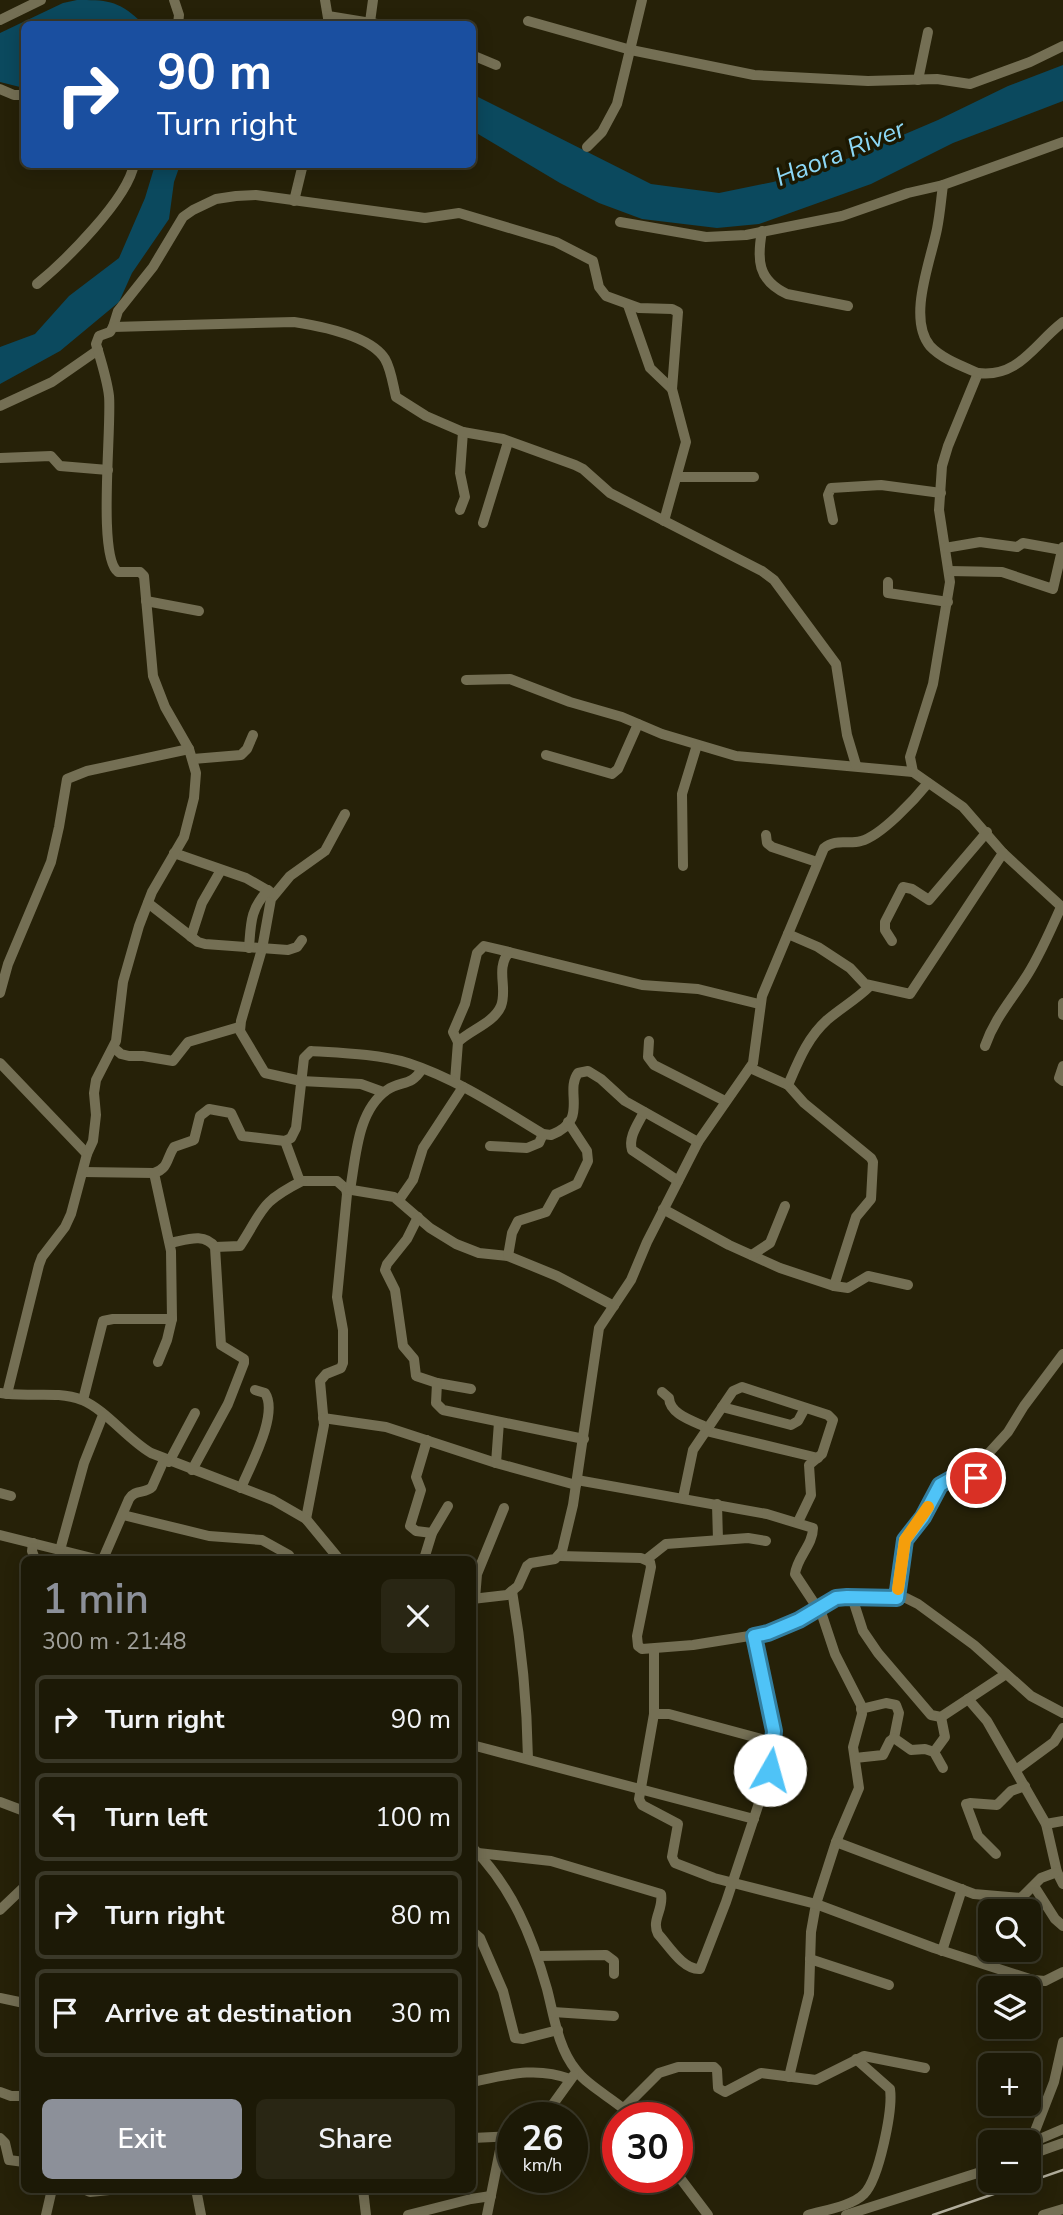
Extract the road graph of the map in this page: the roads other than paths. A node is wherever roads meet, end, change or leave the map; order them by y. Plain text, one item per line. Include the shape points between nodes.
1 (41, 0) edge
2 (173, 0) edge
3 (325, 0) edge
4 (373, 0) edge
5 (642, 0) edge
6 (0, 20) edge
7 (178, 21) edge
8 (329, 21) edge
9 (374, 21) edge
10 (528, 21) dead end
11 (928, 32) dead end
12 (1063, 46) edge
13 (631, 50) junction
14 (476, 57) edge
15 (496, 65) dead end
16 (918, 80) junction
17 (0, 89) edge
18 (21, 95) edge
19 (1063, 142) edge
20 (587, 148) dead end
21 (133, 168) edge
22 (302, 168) edge
23 (943, 185) junction
24 (294, 201) junction
25 (620, 222) dead end
26 (762, 232) junction
27 (37, 284) dead end
28 (628, 305) junction
29 (848, 306) dead end
30 (1063, 322) edge
31 (113, 327) junction
32 (98, 350) junction
33 (978, 373) junction
34 (672, 389) junction
35 (0, 405) edge
36 (463, 432) junction
37 (508, 442) junction
38 (0, 458) edge
39 (108, 470) junction
40 (678, 477) junction
41 (754, 477) dead end
42 (941, 493) junction
43 (460, 510) dead end
44 (833, 520) dead end
45 (664, 521) junction
46 (483, 523) dead end
47 (944, 548) junction
48 (1063, 548) edge
49 (1060, 568) edge
50 (949, 571) junction
51 (888, 582) dead end
52 (146, 601) junction
53 (948, 602) junction
54 (199, 611) dead end
55 (466, 680) dead end
56 (638, 724) junction
57 (253, 735) dead end
58 (697, 745) junction
59 (191, 754) junction
60 (545, 755) dead end
61 (856, 765) junction
62 (913, 772) junction
63 (928, 783) junction
64 (345, 814) dead end
65 (986, 832) junction
66 (766, 835) dead end
67 (174, 853) junction
68 (1003, 853) junction
69 (817, 862) junction
70 (683, 866) dead end
71 (220, 870) junction
72 (271, 892) junction
73 (148, 903) junction
74 (1062, 907) edge
75 (788, 934) junction
76 (191, 937) junction
77 (302, 940) dead end
78 (891, 942) dead end
79 (248, 948) junction
80 (262, 949) junction
81 (509, 952) junction
82 (870, 986) junction
83 (0, 993) edge
84 (1063, 1003) edge
85 (759, 1004) junction
86 (1063, 1014) edge
87 (239, 1027) junction
88 (649, 1041) dead end
89 (458, 1042) junction
90 (985, 1046) dead end
91 (114, 1048) junction
92 (0, 1063) edge
93 (1063, 1066) edge
94 (750, 1068) junction
95 (422, 1069) junction
96 (301, 1081) junction
97 (1063, 1081) edge
98 (459, 1084) junction
99 (788, 1085) junction
100 (383, 1092) junction
101 (725, 1101) junction
102 (644, 1112) junction
103 (568, 1122) junction
104 (543, 1134) junction
105 (285, 1141) junction
106 (698, 1142) junction
107 (489, 1146) dead end
108 (87, 1154) junction
109 (83, 1172) junction
110 (154, 1172) junction
111 (302, 1181) junction
112 (678, 1181) junction
113 (348, 1189) junction
114 (399, 1200) junction
115 (785, 1206) dead end
116 (663, 1209) junction
117 (418, 1217) junction
118 (170, 1243) junction
119 (215, 1247) junction
120 (508, 1255) junction
121 (752, 1255) junction
122 (908, 1285) dead end
123 (834, 1286) junction
124 (614, 1306) junction
125 (172, 1319) junction
126 (1063, 1354) edge
127 (158, 1362) dead end
128 (437, 1384) junction
129 (471, 1389) dead end
130 (255, 1390) dead end
131 (662, 1392) dead end
132 (4, 1394) edge
133 (83, 1401) junction
134 (722, 1407) junction
135 (805, 1408) junction
136 (195, 1413) dead end
137 (103, 1415) junction
138 (323, 1418) junction
139 (499, 1422) junction
140 (707, 1430) junction
141 (584, 1439) junction
142 (427, 1440) junction
143 (818, 1458) junction
144 (167, 1461) junction
145 (496, 1463) junction
146 (192, 1470) junction
147 (576, 1483) junction
148 (241, 1488) junction
149 (0, 1493) edge
150 (11, 1496) dead end
151 (683, 1498) junction
152 (717, 1504) junction
153 (448, 1506) dead end
154 (504, 1508) dead end
155 (123, 1515) junction
156 (306, 1519) junction
157 (798, 1522) junction
158 (432, 1533) junction
159 (2, 1535) edge
160 (718, 1540) junction
161 (766, 1541) dead end
162 (33, 1543) junction
163 (0, 1548) edge
164 (60, 1550) junction
165 (34, 1556) edge
166 (84, 1556) edge
167 (104, 1556) edge
168 (290, 1556) edge
169 (337, 1556) edge
170 (425, 1556) edge
171 (559, 1556) junction
172 (647, 1559) junction
173 (476, 1582) edge
174 (512, 1591) junction
175 (852, 1597) junction
176 (897, 1598) junction
177 (476, 1599) edge
178 (818, 1609) junction
179 (754, 1636) junction
180 (654, 1649) junction
181 (1006, 1674) junction
182 (968, 1699) junction
183 (861, 1709) junction
184 (1063, 1713) edge
185 (654, 1714) junction
186 (941, 1717) junction
187 (1063, 1728) edge
188 (894, 1738) junction
189 (773, 1742) junction
190 (476, 1746) edge
191 (934, 1752) junction
192 (855, 1758) junction
193 (528, 1759) junction
194 (943, 1768) dead end
195 (1016, 1770) junction
196 (1025, 1786) junction
197 (641, 1788) junction
198 (0, 1802) edge
199 (21, 1810) edge
200 (754, 1819) junction
201 (1061, 1819) edge
202 (1046, 1824) junction
203 (835, 1842) junction
204 (476, 1850) edge
205 (476, 1851) edge
206 (996, 1854) dead end
207 (1057, 1872) junction
208 (733, 1881) junction
209 (1063, 1884) edge
210 (1034, 1886) junction
211 (962, 1889) junction
212 (21, 1890) edge
213 (816, 1904) junction
214 (0, 1910) edge
215 (1063, 1926) edge
216 (476, 1934) edge
217 (942, 1951) junction
218 (537, 1956) junction
219 (810, 1959) junction
220 (1063, 1972) edge
221 (614, 1974) dead end
222 (889, 1985) dead end
223 (0, 1998) edge
224 (21, 2002) edge
225 (553, 2012) junction
226 (614, 2016) dead end
227 (558, 2030) junction
228 (1063, 2042) edge
229 (856, 2059) junction
230 (925, 2068) dead end
231 (573, 2075) junction
232 (789, 2077) junction
233 (476, 2081) edge
234 (0, 2092) edge
235 (21, 2096) edge
236 (554, 2102) edge
237 (615, 2102) edge
238 (630, 2102) edge
239 (1063, 2129) edge
240 (1036, 2130) edge
241 (497, 2136) edge
242 (0, 2138) edge
243 (476, 2138) edge
244 (1041, 2138) edge
245 (1063, 2143) edge
246 (1041, 2151) edge
247 (21, 2162) edge
248 (978, 2173) edge
249 (497, 2174) edge
250 (51, 2193) edge
251 (197, 2193) edge
252 (363, 2193) edge
253 (691, 2193) edge
254 (491, 2196) junction
255 (1063, 2209) edge
256 (1049, 2214) edge
257 (46, 2215) edge
258 (201, 2215) edge
259 (366, 2215) edge
260 (408, 2215) edge
261 (487, 2215) edge
262 (708, 2215) edge
263 (808, 2215) edge
264 (846, 2215) edge

1 - 6 street
2 - 7 street
3 - 8 street
4 - 9 street
5 - 13 street
10 - 13 street
11 - 16 street
12 - 16 street via 970,84
13 - 16 street via 754,75
13 - 20 street via 611,118
14 - 15 street
17 - 18 street
19 - 23 street
21 - 27 street via 102,219
22 - 24 street
23 - 26 street via 842,216
23 - 33 street via 922,288 921,320 930,346
24 - 28 street via 425,218 459,213 513,228 586,256 596,267 602,292
24 - 31 street via 236,196 192,210 118,312
25 - 26 street via 706,237
26 - 29 street via 758,259 779,290
28 - 34 street via 650,368
28 - 34 street via 678,312
30 - 33 street via 1012,368 992,375
31 - 32 street via 97,337
31 - 36 street via 322,326 377,351 386,360 396,397
32 - 35 street via 52,382
32 - 39 street via 109,395
33 - 42 street via 948,446
34 - 40 street via 685,437
36 - 37 street
36 - 43 street via 460,473 465,497
37 - 45 street via 583,469 610,493
37 - 46 street
38 - 39 street via 51,456 60,466
39 - 52 street via 107,528 113,567 118,572 142,573
40 - 41 street
40 - 45 street
42 - 44 street via 881,485 831,488
42 - 47 street
45 - 61 street via 762,570 780,589 836,664
47 - 48 street via 980,542
47 - 50 street
48 - 49 street
49 - 50 street via 1053,589 1002,572
50 - 53 street
51 - 53 street via 888,593
52 - 54 street
52 - 59 street via 155,684
53 - 62 street via 933,684 910,757
55 - 56 street via 510,679
56 - 58 street
56 - 60 street via 612,774
57 - 59 street via 241,755
58 - 61 street via 753,758
58 - 70 street via 682,794
59 - 67 street via 196,773 194,797 184,837
59 - 83 street via 87,771 66,779 51,862
61 - 62 street
62 - 63 street
63 - 65 street via 962,807
63 - 69 street via 870,837 828,844
64 - 72 street via 326,850
65 - 68 street
65 - 78 street via 929,900 903,887 884,926
66 - 69 street via 772,847
67 - 71 street
67 - 73 street
68 - 74 street
68 - 82 street via 914,991 906,995
69 - 75 street
71 - 72 street
71 - 76 street
72 - 79 street via 257,901 252,912
72 - 80 street
73 - 76 street
73 - 91 street via 123,982
74 - 90 street
75 - 82 street via 818,947
75 - 85 street
76 - 79 street via 205,944
77 - 80 street via 293,949
79 - 80 street
80 - 87 street
81 - 85 street via 642,985 698,989
81 - 89 street via 501,969 503,995 498,1012
81 - 89 street via 484,946 477,953 466,1004 453,1032
82 - 99 street via 825,1022 801,1053
84 - 86 street
85 - 94 street
87 - 91 street via 194,1039 173,1061 129,1056
87 - 96 street via 262,1071
88 - 101 street via 647,1052 654,1065
89 - 98 street
91 - 108 street via 97,1074 95,1129
92 - 108 street
93 - 97 street via 1059,1078
94 - 99 street
94 - 101 street
95 - 96 street via 397,1061 311,1051 304,1058
95 - 98 street
95 - 100 street via 415,1080
96 - 100 street via 361,1084
96 - 105 street via 296,1128
98 - 104 street
98 - 114 street
99 - 123 street via 873,1162 871,1199 856,1217
100 - 113 street via 363,1122
101 - 106 street
102 - 103 street via 601,1079 582,1071 574,1078 575,1108
102 - 106 street
102 - 112 street via 630,1146
103 - 104 street via 555,1134
103 - 120 street via 587,1151 588,1161 577,1184 556,1194 546,1212 518,1221
104 - 107 street via 539,1143 527,1149
105 - 110 street via 242,1136 231,1113 209,1109 200,1116 194,1140 174,1147 167,1166
105 - 111 street
106 - 112 street
108 - 109 street
109 - 110 street
109 - 132 street via 68,1221 39,1265
110 - 118 street
111 - 113 street via 332,1180
111 - 119 street via 271,1198 240,1246
112 - 116 street
113 - 114 street
113 - 138 street via 337,1297 343,1363 320,1381
114 - 117 street
115 - 121 street via 771,1244
116 - 121 street
116 - 124 street
117 - 120 street via 456,1244 479,1253
117 - 128 street via 385,1270 395,1290 402,1346 414,1359 416,1376
118 - 119 street via 198,1238
118 - 125 street
119 - 146 street via 221,1345 244,1363 228,1404
120 - 124 street
121 - 123 street
122 - 123 street via 868,1276 848,1287
124 - 141 street via 598,1335
125 - 127 street
125 - 133 street via 103,1321
126 - 176 street via 987,1455 976,1478 940,1485 905,1540
128 - 129 street
128 - 139 street via 436,1403 443,1410
130 - 148 street via 269,1398 270,1416
131 - 140 street via 674,1411
132 - 133 street via 67,1396
133 - 137 street
134 - 135 street via 791,1425
134 - 135 street via 733,1391 742,1387
134 - 140 street
135 - 143 street via 833,1420
136 - 144 street
137 - 144 street via 137,1445
137 - 164 street via 84,1463
138 - 142 street via 375,1424
138 - 156 street
139 - 141 street
139 - 145 street
140 - 143 street
140 - 151 street via 691,1455
141 - 147 street
142 - 145 street
142 - 158 street via 416,1476 421,1490 410,1525 416,1531
143 - 157 street via 809,1465 811,1495
144 - 146 street
144 - 155 street via 152,1487 132,1494
145 - 147 street
146 - 148 street
147 - 151 street
147 - 171 street
148 - 156 street
149 - 150 street
151 - 152 street
152 - 157 street
152 - 160 street
153 - 158 street
154 - 173 street
155 - 167 street
155 - 168 street via 209,1536 262,1540
156 - 169 street
157 - 178 street via 814,1532 795,1574
158 - 170 street
159 - 162 street
159 - 163 street
160 - 161 street
160 - 172 street via 666,1544
162 - 164 street
162 - 165 street
164 - 166 street
171 - 172 street
171 - 174 street via 531,1563
172 - 180 street via 652,1567 637,1642 642,1649
174 - 177 street
174 - 193 street via 522,1648
175 - 176 street
175 - 178 street via 836,1598
175 - 186 street via 863,1631 878,1653 927,1712
176 - 181 street via 918,1604
178 - 179 street
178 - 183 street
179 - 180 street
179 - 189 street via 773,1718
180 - 185 street
181 - 182 street
181 - 184 street via 1031,1696
182 - 186 street
182 - 195 street
183 - 188 street via 895,1705 899,1713
183 - 192 street
185 - 189 street
185 - 197 street
186 - 191 street via 945,1737
187 - 195 street via 1054,1742
188 - 191 street via 911,1750
188 - 192 street via 883,1755
189 - 200 street
190 - 193 street
191 - 194 street
192 - 203 street via 859,1788
193 - 197 street
195 - 196 street
196 - 202 street
196 - 206 street via 1011,1791 997,1805 966,1804 978,1836
197 - 200 street
197 - 208 street via 639,1802 678,1824 675,1863
198 - 199 street
200 - 208 street
201 - 202 street
202 - 207 street
203 - 211 street
203 - 213 street
204 - 208 street via 551,1861 661,1894 655,1928 693,1969 701,1969 704,1963
205 - 218 street via 511,1896
207 - 209 street
207 - 210 street
208 - 213 street
210 - 211 street via 1016,1898
210 - 215 street
211 - 217 street
212 - 214 street
213 - 217 street
213 - 219 street
216 - 227 street via 503,1991 515,2038
217 - 220 street via 1033,1980 1045,1981
218 - 221 street via 606,1955 614,1961
218 - 225 street
219 - 222 street
219 - 232 street via 809,1994
223 - 224 street
225 - 226 street
225 - 227 street
227 - 231 street
228 - 240 street
229 - 230 street via 869,2056
229 - 232 street via 816,2080
229 - 263 street via 890,2089 882,2155 862,2196
231 - 233 street via 528,2071
231 - 236 street
231 - 237 street
232 - 238 street via 761,2073 725,2092 718,2088 714,2067 672,2067 653,2077
234 - 235 street
239 - 244 street
241 - 243 street
242 - 247 street via 9,2160
245 - 246 street
248 - 264 street
249 - 254 street
250 - 257 street
251 - 258 street
252 - 259 street
253 - 262 street
254 - 260 street
254 - 261 street
255 - 256 street

